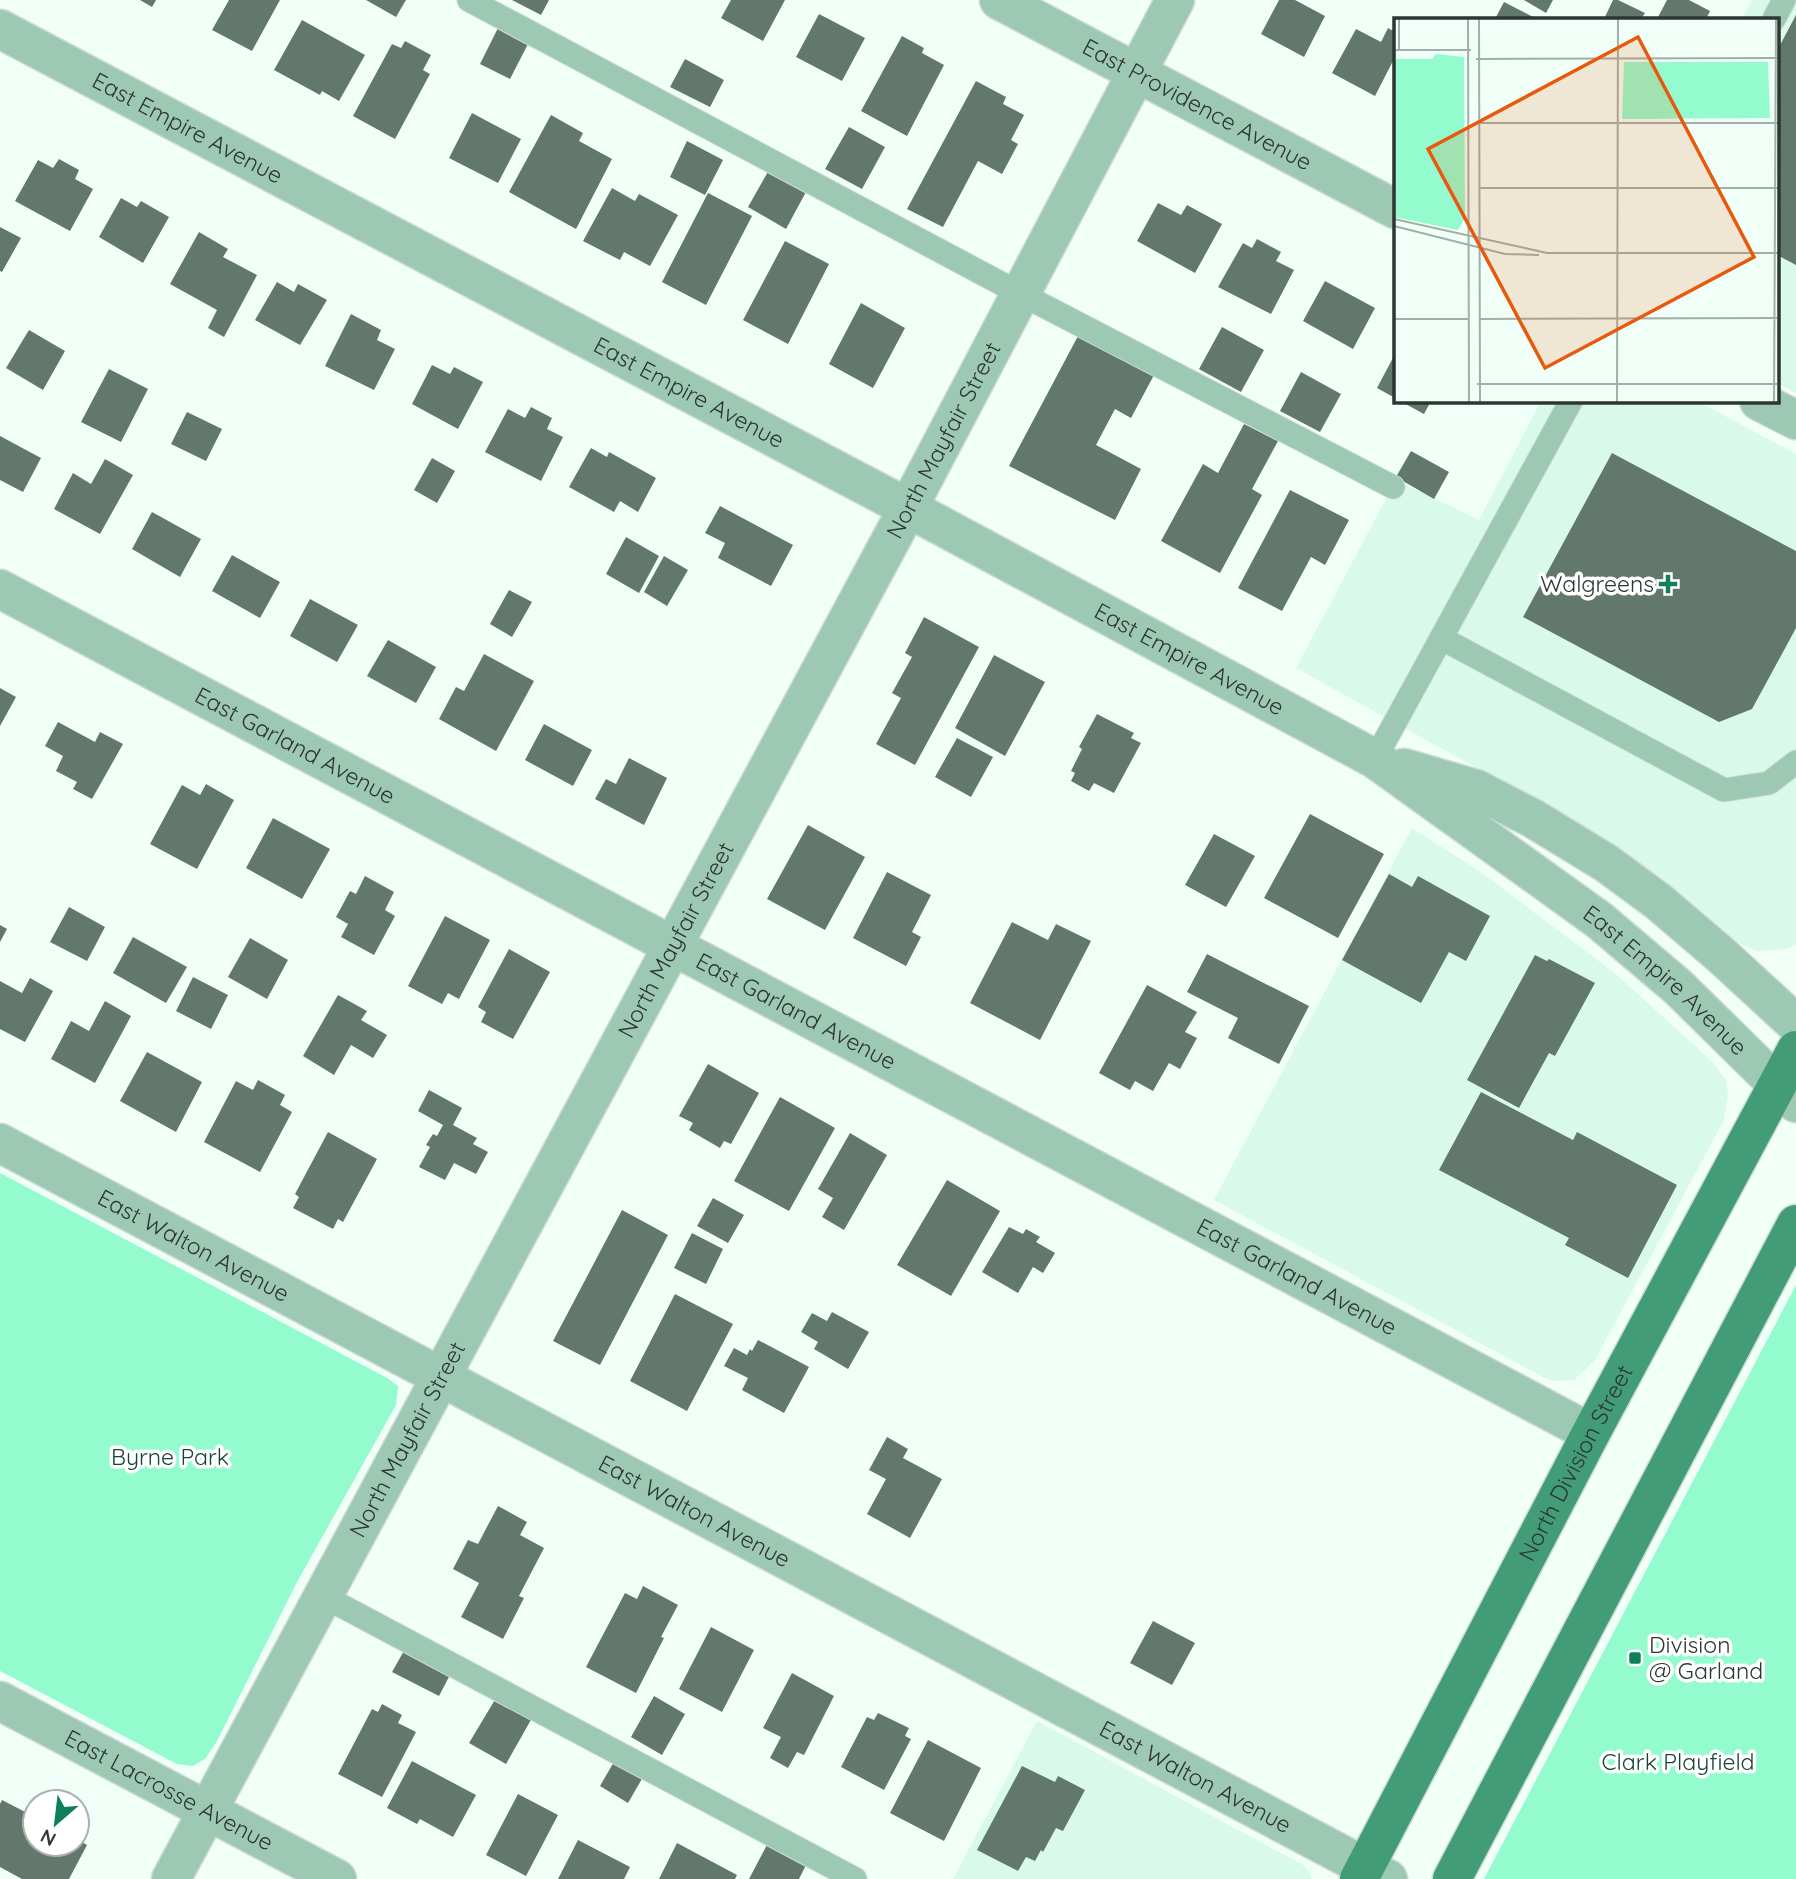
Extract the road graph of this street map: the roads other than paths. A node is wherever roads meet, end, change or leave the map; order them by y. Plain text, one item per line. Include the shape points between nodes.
1 (469, 0) edge
2 (999, 0) edge
3 (1175, 0) edge
4 (1784, 0) edge
5 (1775, 18) edge
6 (0, 29) edge
7 (1136, 72) junction
8 (1394, 208) edge
9 (1019, 293) junction
10 (1570, 402) edge
11 (1761, 402) edge
12 (1796, 420) edge
13 (1393, 487) dead end
14 (908, 508) junction
15 (0, 589) edge
16 (1441, 638) junction
17 (1375, 759) junction
18 (1796, 762) edge
19 (671, 944) junction
20 (1796, 1024) edge
21 (1796, 1050) edge
22 (1787, 1094) edge
23 (0, 1143) edge
24 (1796, 1224) edge
25 (441, 1378) junction
26 (1591, 1433) junction
27 (323, 1596) junction
28 (0, 1701) edge
29 (208, 1811) junction
30 (1371, 1875) edge
31 (171, 1879) edge
32 (337, 1879) edge
33 (855, 1879) edge
34 (1452, 1879) edge

1 - 9 lane
2 - 7 street, East Providence Avenue
3 - 7 street, North Mayfair Street
4 - 5 lane
6 - 14 street, East Empire Avenue
7 - 8 street, East Providence Avenue
7 - 9 street, North Mayfair Street
9 - 13 lane
9 - 14 street, North Mayfair Street
10 - 16 lane
11 - 12 street
14 - 17 street, East Empire Avenue
14 - 19 street, North Mayfair Street
15 - 19 street, East Garland Avenue
16 - 17 lane
16 - 18 lane via 1724,790 1769,783
17 - 20 street, East Empire Avenue via 1476,789 1606,863 1670,911
17 - 22 street, East Empire Avenue via 1599,920 1678,987
19 - 25 street, North Mayfair Street
19 - 26 street, East Garland Avenue
21 - 22 main road, North Division Street
22 - 26 main road, North Division Street
23 - 25 street, East Walton Avenue
24 - 34 main road
25 - 27 street, North Mayfair Street
25 - 30 street, East Walton Avenue
26 - 30 main road, North Division Street
27 - 29 street, North Mayfair Street
27 - 33 lane
28 - 29 street, East Lacrosse Avenue
29 - 31 street, North Mayfair Street
29 - 32 street, East Lacrosse Avenue

